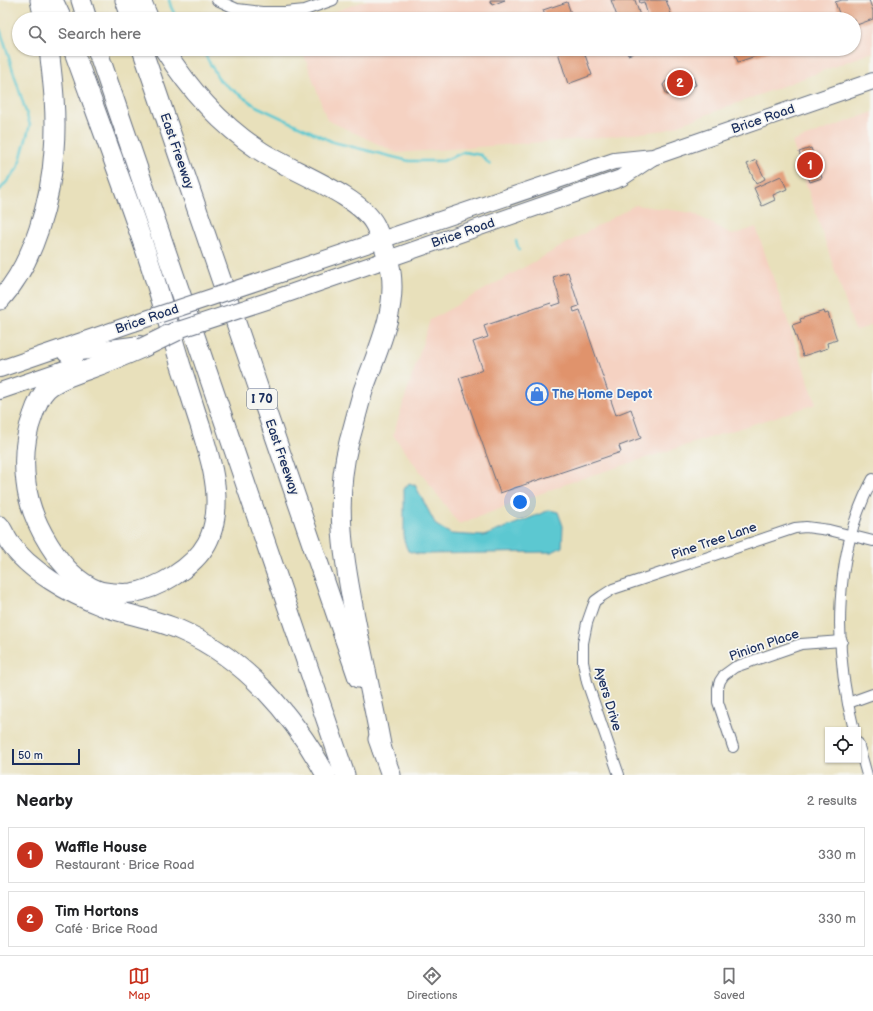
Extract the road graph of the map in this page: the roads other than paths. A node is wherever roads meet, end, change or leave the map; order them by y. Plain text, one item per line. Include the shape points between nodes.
1 (40, 0) edge
2 (53, 0) edge
3 (81, 0) edge
4 (126, 0) edge
5 (141, 0) edge
6 (217, 0) edge
7 (333, 0) edge
8 (43, 12) edge
9 (59, 12) edge
10 (85, 12) edge
11 (130, 12) edge
12 (146, 12) edge
13 (50, 56) edge
14 (76, 56) edge
15 (99, 56) edge
16 (144, 56) edge
17 (169, 56) edge
18 (873, 81) edge
19 (653, 157) junction
20 (381, 240) junction
21 (388, 259) junction
22 (0, 300) edge
23 (270, 300) junction
24 (177, 331) joint
25 (141, 346) junction
26 (27, 360) junction
27 (0, 369) edge
28 (0, 391) edge
29 (873, 479) edge
30 (0, 526) edge
31 (850, 535) junction
32 (873, 541) edge
33 (593, 606) joint
34 (842, 641) junction
35 (873, 694) edge
36 (848, 703) junction
37 (853, 727) edge
38 (733, 747) dead end
39 (382, 750) junction
40 (861, 754) edge
41 (326, 775) edge
42 (345, 775) edge
43 (391, 775) edge
44 (620, 775) edge
45 (867, 775) edge

1 - 8 highway
2 - 9 highway
3 - 10 highway
4 - 11 highway
5 - 12 highway
6 - 7 street via 237,9 285,12 305,10
13 - 22 highway via 54,98 54,150 49,186 33,246 19,275
14 - 25 highway via 146,251 212,466 216,505 208,542 195,560 181,571 155,586 130,593 99,591 82,582 69,570 47,541 38,523 26,484 26,443 29,425 46,389 63,379
15 - 42 highway
16 - 39 highway, East Freeway / I 70
17 - 20 highway via 190,86 224,123 261,152 355,204 368,214
18 - 19 main road, Brice Road
19 - 20 main road, Brice Road via 614,161
19 - 21 main road, Brice Road via 621,178
20 - 21 highway
20 - 23 main road, Brice Road
20 - 26 main road, Brice Road, bridge
21 - 23 main road, Brice Road
21 - 39 highway via 392,286 388,318 363,392 349,444 342,483 341,523 344,563
23 - 24 main road, Brice Road, bridge
24 - 25 highway, bridge
25 - 26 main road, Brice Road
25 - 28 main road, Brice Road
26 - 27 main road, Brice Road
29 - 31 street via 864,495
30 - 41 highway via 10,543 44,577 103,606 181,631 237,665 260,685 283,711 305,740
31 - 32 street, Pine Tree Lane
31 - 33 street, Pine Tree Lane via 806,528 782,532 613,590 595,601
31 - 34 street via 843,581
33 - 44 street, Ayers Drive via 584,636 583,662 587,682
34 - 36 street
34 - 38 street, Pinion Place via 801,644 735,667 724,675 718,688 718,702
35 - 36 street
36 - 37 street
39 - 43 highway, East Freeway / I 70
40 - 45 street

